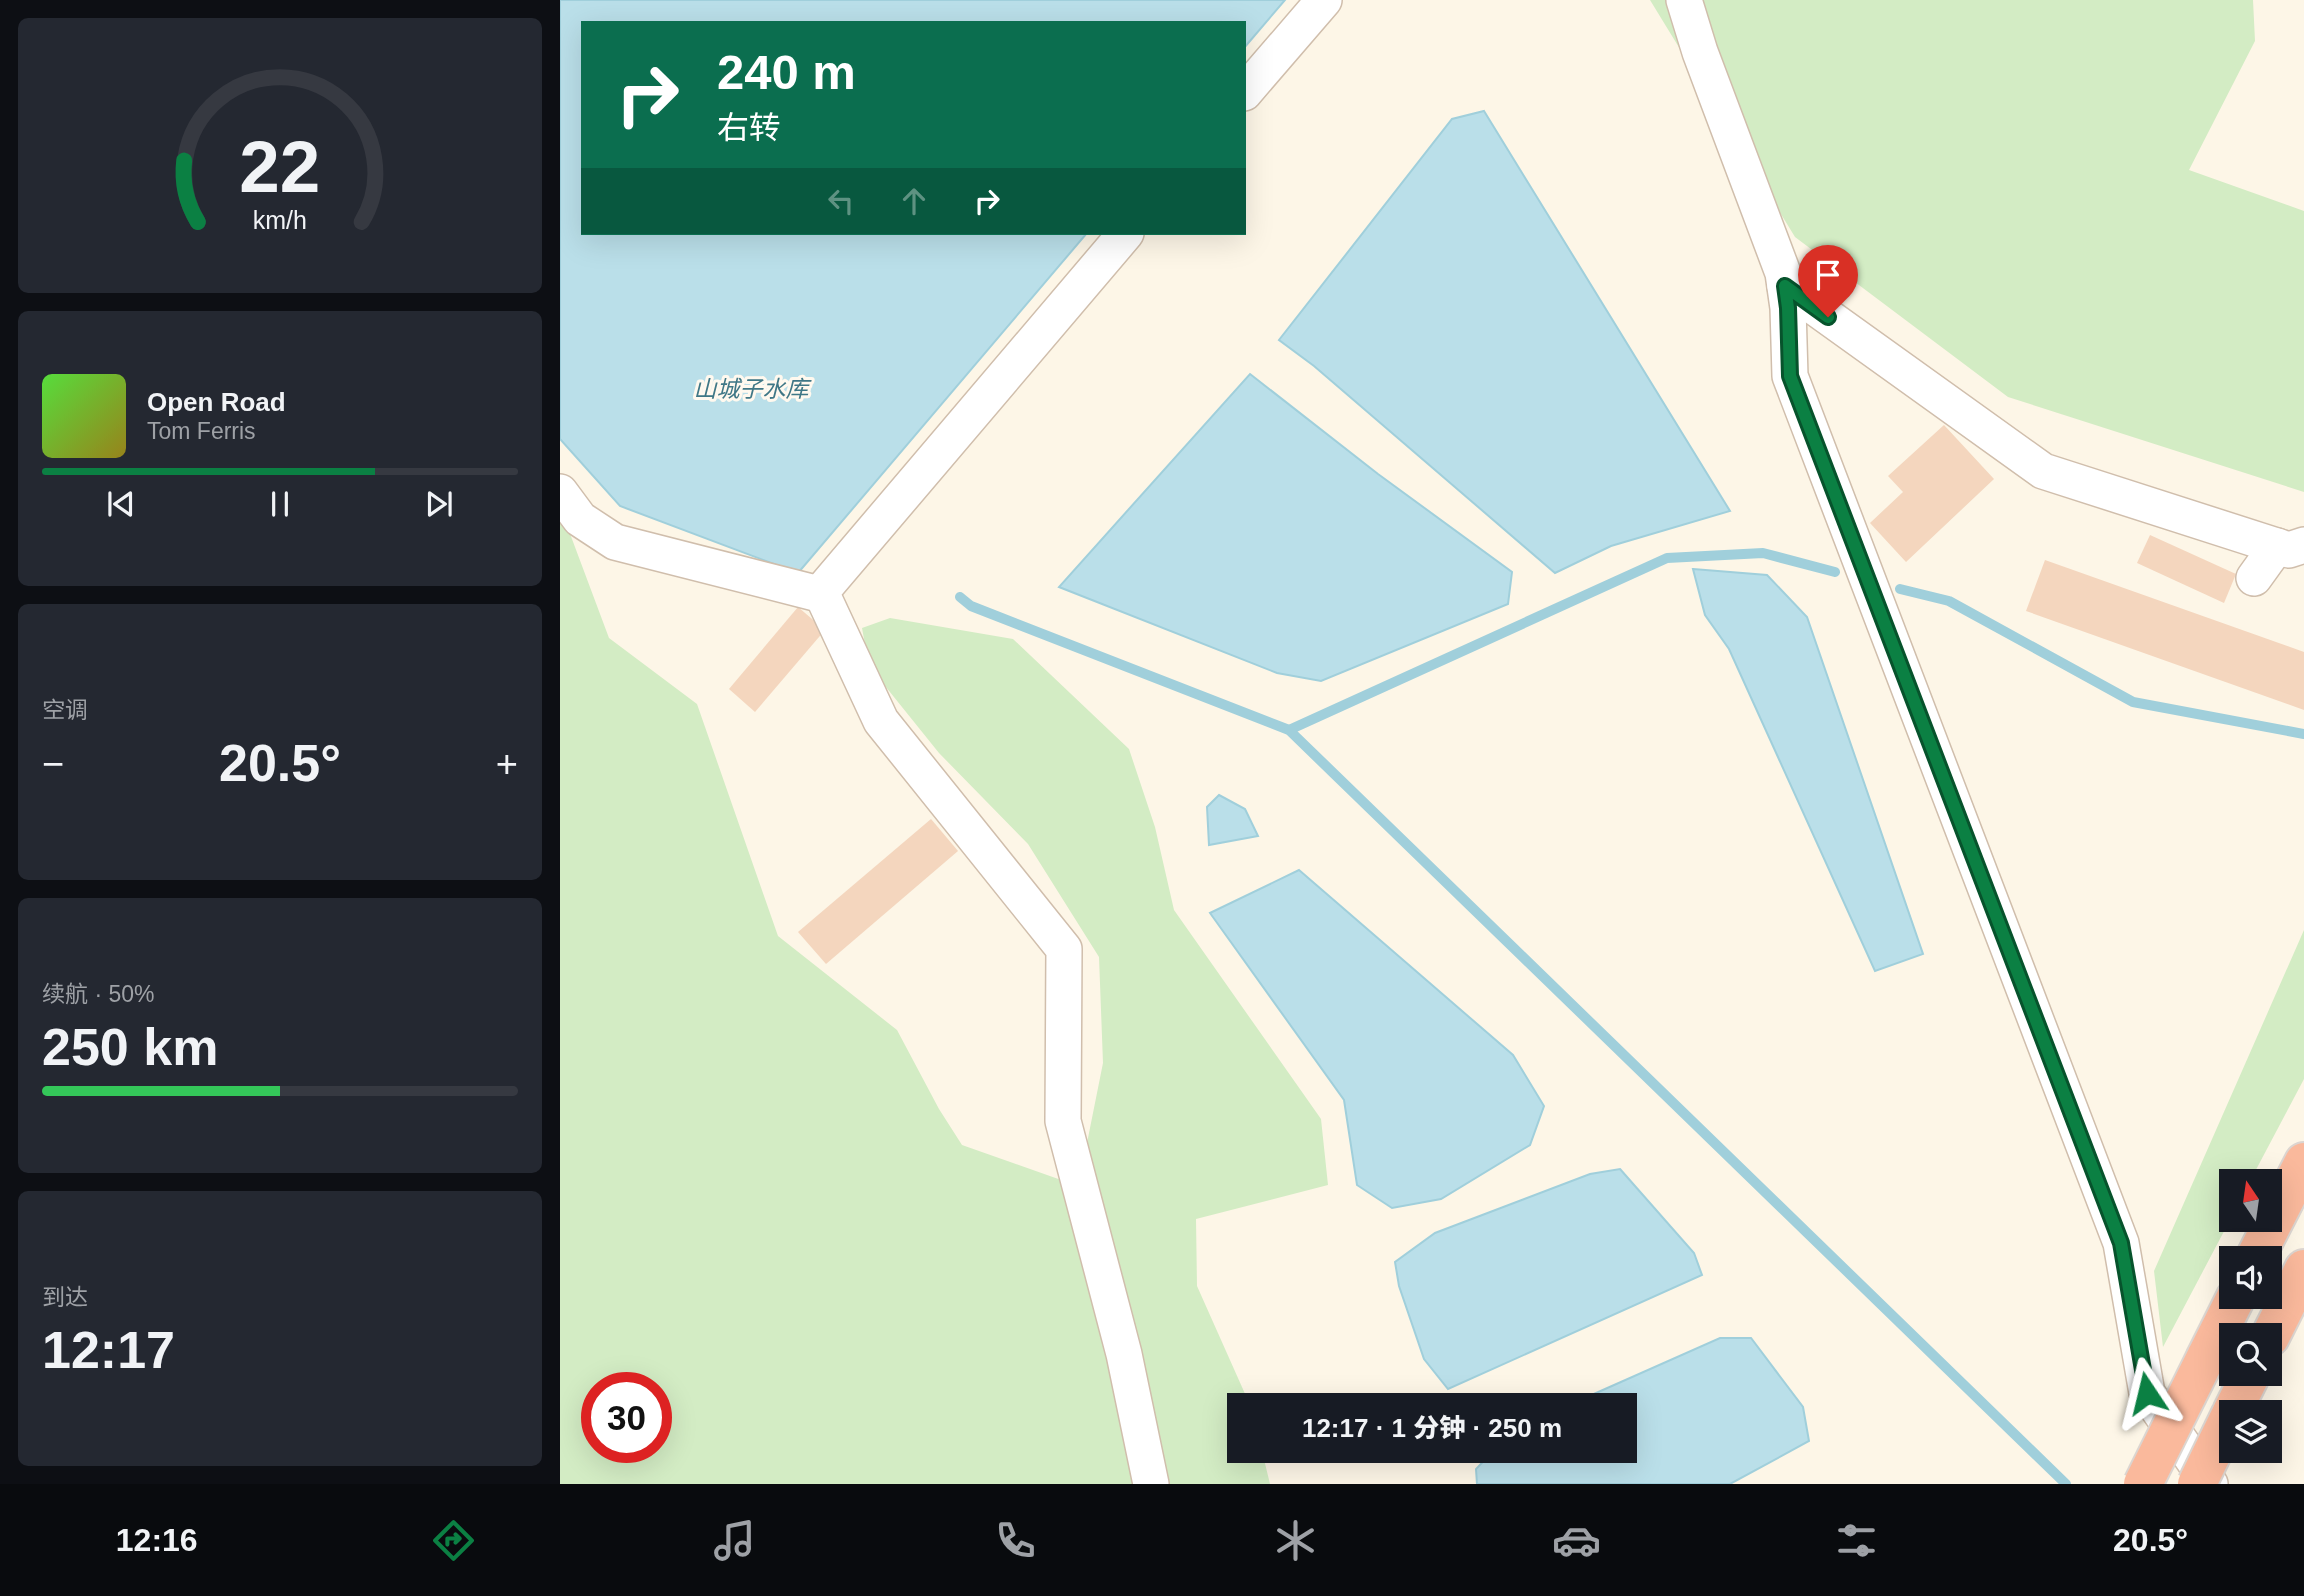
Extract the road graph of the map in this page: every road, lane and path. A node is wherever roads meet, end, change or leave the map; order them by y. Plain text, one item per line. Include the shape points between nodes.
1 (1324, 0) edge
2 (1684, 0) edge
3 (1246, 91) edge
4 (1124, 235) edge
5 (1785, 286) junction
6 (560, 492) edge
7 (2291, 545) edge
8 (2254, 578) dead end
9 (822, 595) junction
10 (2304, 1162) edge
11 (2261, 1246) edge
12 (2304, 1269) edge
13 (2304, 1284) edge
14 (2230, 1309) edge
15 (2277, 1323) edge
16 (2282, 1323) edge
17 (2242, 1392) edge
18 (1151, 1484) edge
19 (2143, 1484) edge
20 (2197, 1484) edge
21 (2210, 1484) edge

1 - 3 street
2 - 5 street
4 - 9 street
5 - 7 street via 2043,471
5 - 21 street via 1790,376 2121,1243 2147,1393
6 - 9 street via 580,519 615,542
7 - 8 street
9 - 18 street via 881,721 1063,948 1063,1121 1124,1354
10 - 11 highway
12 - 15 highway
13 - 16 highway
14 - 19 highway, bridge
17 - 20 highway, bridge

